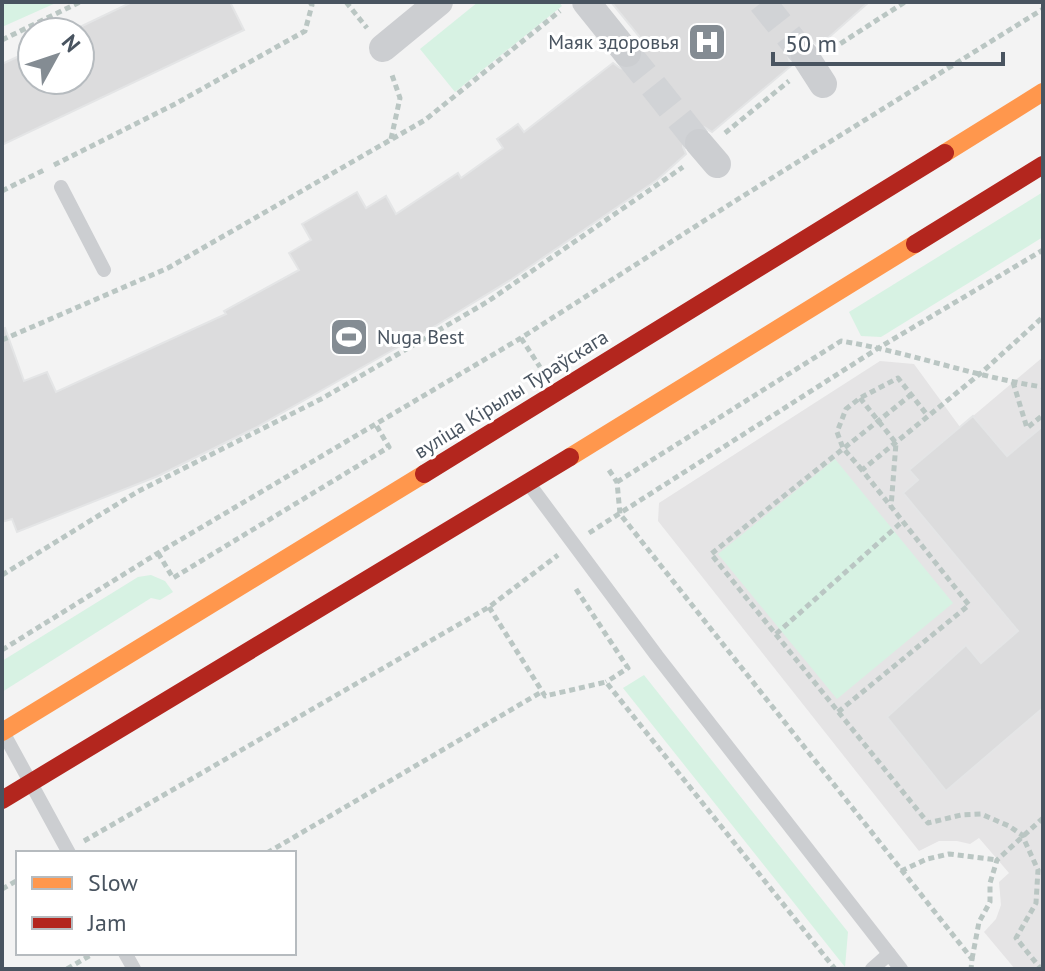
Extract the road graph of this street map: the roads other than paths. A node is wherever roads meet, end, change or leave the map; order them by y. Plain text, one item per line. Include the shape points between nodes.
1 (439, 2) edge
2 (586, 2) edge
3 (383, 48) road end
4 (627, 53) tunnel mouth
5 (1043, 92) edge
6 (1043, 165) edge
7 (61, 187) dead end
8 (104, 270) dead end
9 (528, 483) junction
10 (2, 732) edge
11 (31, 782) junction
12 (2, 800) edge
13 (67, 851) edge
14 (889, 954) junction
15 (872, 969) edge
16 (901, 969) edge

1 - 3 street
2 - 4 street
5 - 10 main road, вуліца Кірылы Тураўскага
6 - 9 main road
7 - 8 lane
9 - 11 main road
9 - 14 lane
10 - 11 lane
11 - 12 main road
11 - 13 lane
14 - 15 lane
14 - 16 lane

